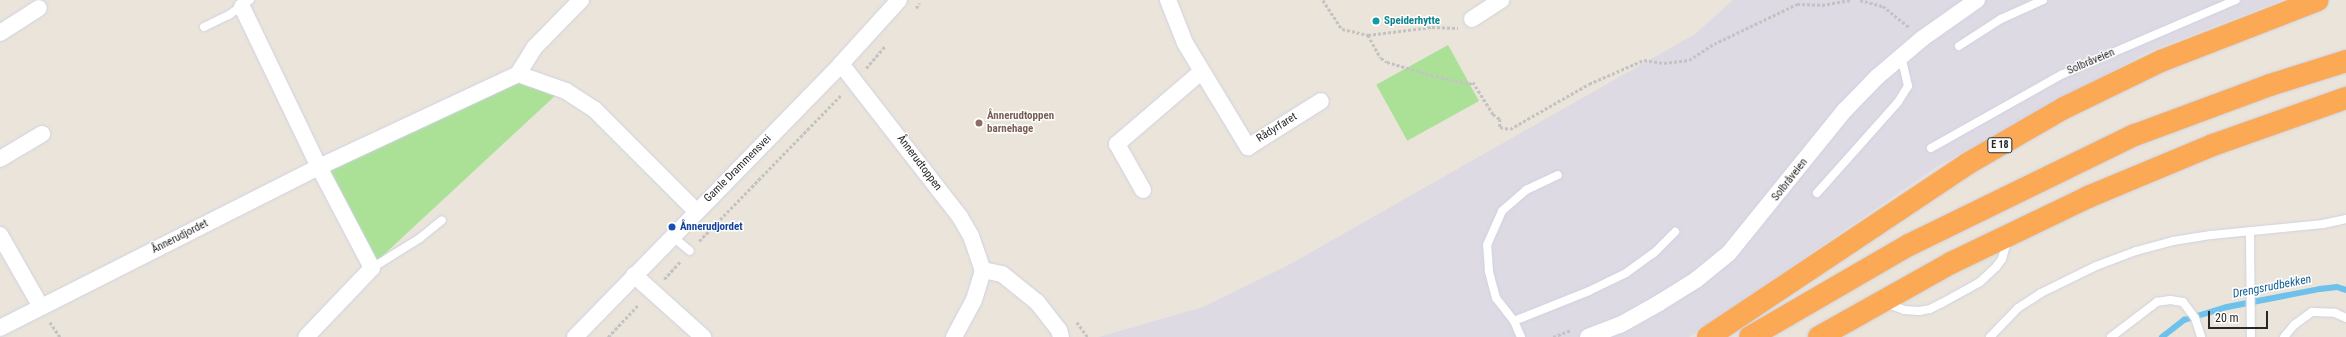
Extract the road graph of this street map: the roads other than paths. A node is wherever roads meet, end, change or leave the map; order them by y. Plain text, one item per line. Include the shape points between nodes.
1 (581, 0) edge
2 (899, 0) edge
3 (1168, 0) edge
4 (1501, 0) edge
5 (1976, 0) edge
6 (2043, 0) edge
7 (2236, 0) edge
8 (2318, 0) edge
9 (246, 3) edge
10 (39, 8) dead end
11 (1472, 19) road end
12 (204, 27) dead end
13 (0, 33) edge
14 (1959, 46) dead end
15 (1901, 55) junction
16 (2346, 61) edge
17 (841, 64) junction
18 (1201, 72) junction
19 (518, 74) junction
20 (2346, 98) edge
21 (1321, 101) dead end
22 (42, 134) dead end
23 (1931, 148) dead end
24 (0, 160) edge
25 (319, 167) junction
26 (1558, 175) dead end
27 (1143, 190) dead end
28 (1817, 193) dead end
29 (696, 211) junction
30 (2346, 219) edge
31 (442, 220) dead end
32 (1675, 232) dead end
33 (2250, 232) junction
34 (2009, 233) junction
35 (0, 235) edge
36 (672, 236) junction
37 (690, 250) road end
38 (372, 268) junction
39 (983, 270) junction
40 (634, 275) junction
41 (1881, 301) junction
42 (41, 308) junction
43 (2346, 318) edge
44 (1514, 320) junction
45 (0, 328) edge
46 (306, 337) edge
47 (575, 337) edge
48 (703, 337) edge
49 (954, 337) edge
50 (1061, 337) edge
51 (1520, 337) edge
52 (1588, 337) edge
53 (1708, 337) edge
54 (1750, 337) edge
55 (1819, 337) edge
56 (1990, 337) edge
57 (2111, 337) edge
58 (2201, 337) edge
59 (2251, 337) edge
60 (2284, 337) edge

1 - 19 street via 535,47
2 - 17 street, Gamle Drammensvei
3 - 18 street, Rådyrfaret via 1185,43
4 - 11 street
5 - 15 street, Solbråveien
6 - 14 lane via 2001,19
7 - 23 lane, Solbråveien via 2064,74
8 - 53 highway, E 18 via 2161,61 2064,108 1966,164
9 - 12 lane
9 - 25 street
10 - 13 street
15 - 28 lane via 1908,86 1898,102
15 - 52 street, Solbråveien via 1845,110 1729,253 1696,280 1659,303 1620,325
16 - 54 highway via 2270,85 2128,138 1909,245
17 - 29 street, Gamle Drammensvei
17 - 39 street, Ånnerudtoppen via 856,80 960,217 971,236
18 - 21 street, Rådyrfaret via 1248,147
18 - 27 street via 1117,144
19 - 25 street, Ånnerudjordet
19 - 29 street via 566,91 594,109
20 - 34 highway via 2281,119 2172,161
22 - 24 street
25 - 38 street
25 - 42 street, Ånnerudjordet
26 - 44 lane via 1526,190 1502,211 1487,245 1489,271 1496,298
29 - 36 street, Gamle Drammensvei
30 - 33 lane
31 - 38 lane via 420,238
32 - 44 lane via 1654,253 1626,273 1590,291
33 - 56 lane via 2173,241 2096,266 2066,279 2024,305
33 - 59 lane
34 - 41 highway
34 - 41 lane via 2002,259 1996,267 1980,282 1930,310 1904,310
35 - 42 street
36 - 37 lane
36 - 40 street, Gamle Drammensvei
38 - 46 street
39 - 49 street via 974,300
39 - 50 street via 1002,274 1037,302 1059,330
40 - 47 street, Gamle Drammensvei
40 - 48 street
41 - 55 highway
42 - 45 street, Ånnerudjordet
43 - 60 lane via 2335,313 2312,312 2294,325
44 - 51 lane
57 - 58 lane via 2157,302 2170,300 2183,302 2195,318

